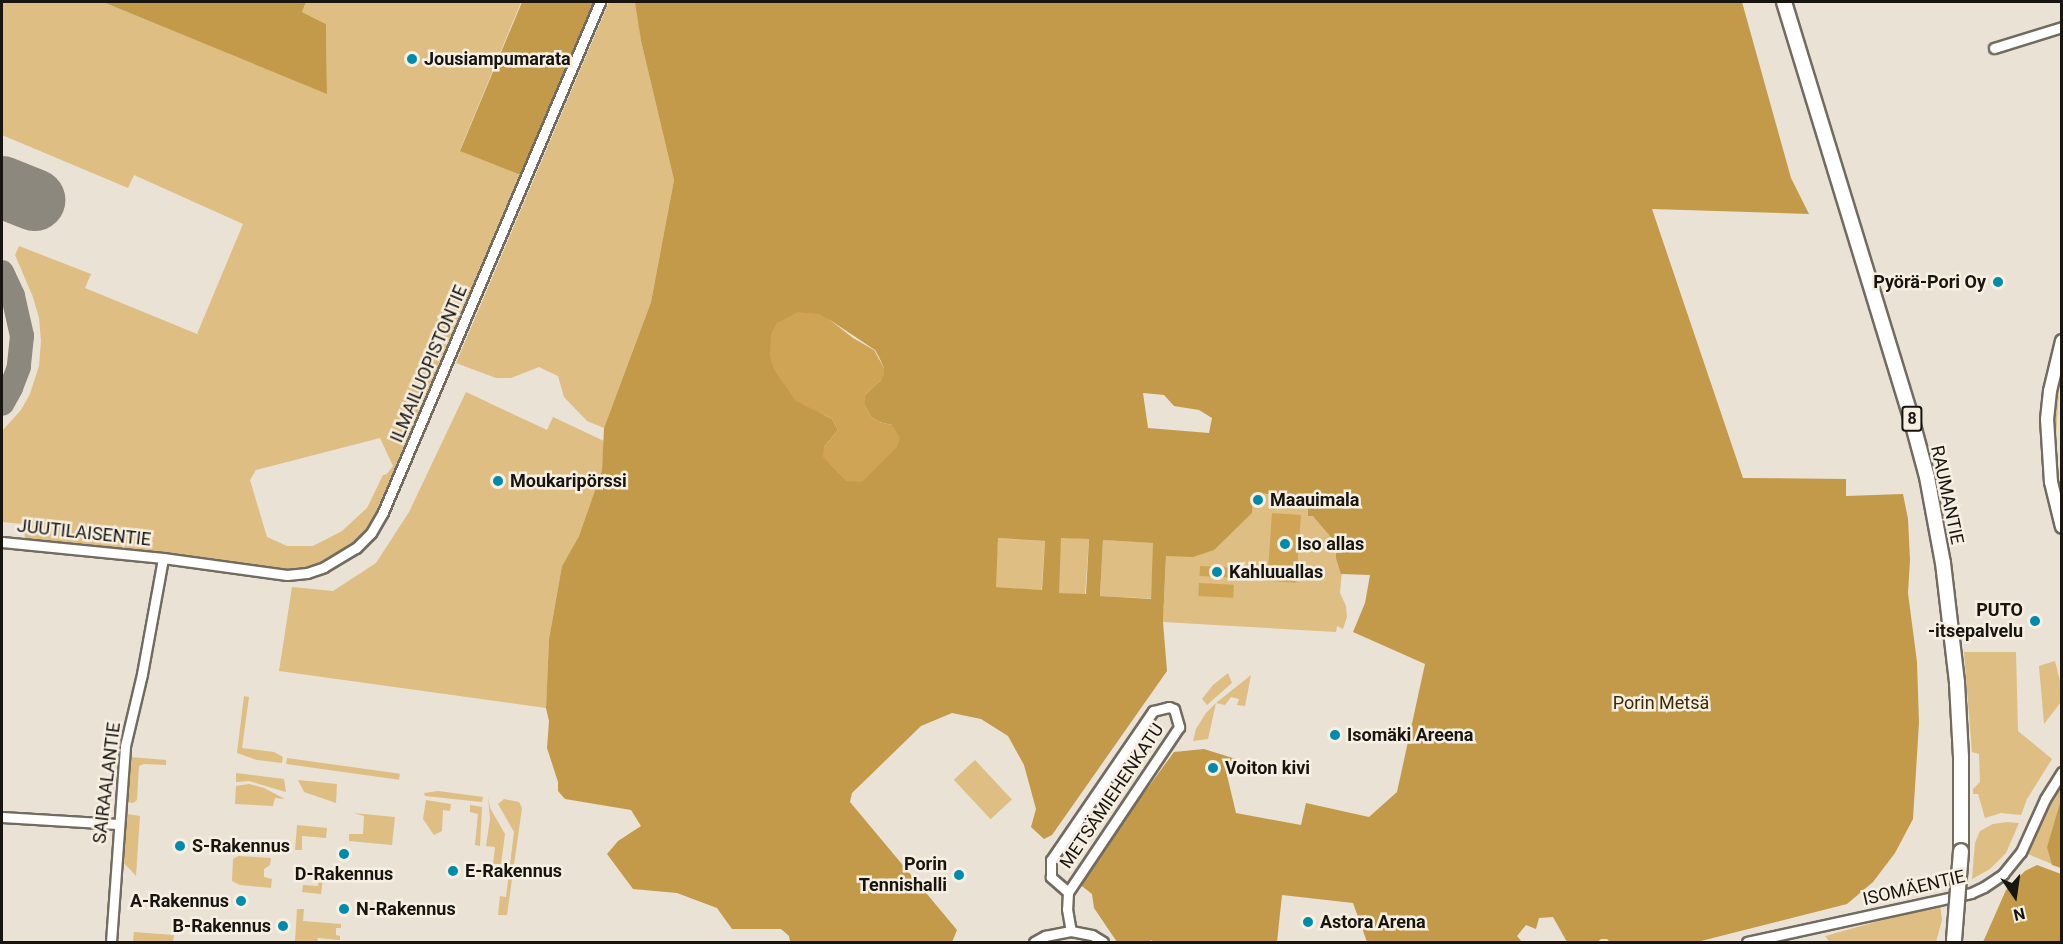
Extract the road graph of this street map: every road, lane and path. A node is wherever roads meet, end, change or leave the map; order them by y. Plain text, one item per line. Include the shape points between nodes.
1 (600, 2) edge
2 (1784, 2) edge
3 (2061, 27) edge
4 (1994, 48) dead end
5 (2061, 341) edge
6 (2061, 527) edge
7 (2, 542) edge
8 (164, 558) junction
9 (2061, 772) edge
10 (2, 817) edge
11 (117, 824) junction
12 (1068, 892) junction
13 (1071, 931) junction
14 (1954, 941) edge
15 (111, 942) edge
16 (1034, 942) edge
17 (1103, 942) edge
18 (1748, 942) edge

1 - 8 street, ILMAILUOPISTONTIE via 445,370 371,533 341,558 307,573 269,574
2 - 14 highway, RAUMANTIE / 8, bridge via 1910,414 1943,563 1961,758 1961,851
3 - 4 street
5 - 6 main road via 2047,419 2051,482
7 - 8 street, JUUTILAISENTIE
8 - 11 street, SAIRAALANTIE via 125,746
9 - 18 street, ISOMÄENTIE via 2021,852 2003,874 1984,887
10 - 11 street
11 - 15 street, SAIRAALANTIE
12 - 12 street, METSÄMIEHENKATU via 1179,727 1174,709 1169,706 1153,711 1051,860 1051,877
12 - 13 street, METSÄMIEHENKATU
13 - 16 street
13 - 17 street via 1092,935

